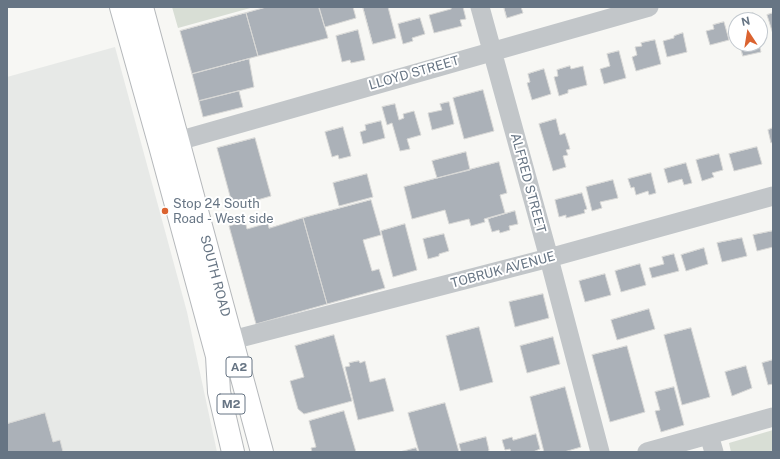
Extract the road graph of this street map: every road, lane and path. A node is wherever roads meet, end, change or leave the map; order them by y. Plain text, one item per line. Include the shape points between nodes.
1 (120, 7) edge
2 (142, 7) edge
3 (480, 7) edge
4 (649, 7) edge
5 (492, 51) junction
6 (170, 143) junction
7 (773, 196) edge
8 (549, 258) junction
9 (232, 340) junction
10 (217, 356) junction
11 (773, 417) edge
12 (712, 443) edge
13 (233, 452) edge
14 (244, 452) edge
15 (262, 452) edge
16 (600, 452) edge
17 (647, 452) edge

1 - 6 highway, SOUTH ROAD / A2
2 - 6 highway, SOUTH ROAD / A2
3 - 5 street, ALFRED STREET
4 - 5 street, LLOYD STREET
5 - 6 street, LLOYD STREET
5 - 8 street, ALFRED STREET
6 - 9 highway, SOUTH ROAD / A2
6 - 10 highway, SOUTH ROAD / A2
7 - 8 street, TOBRUK AVENUE
8 - 9 street, TOBRUK AVENUE
8 - 16 street, ALFRED STREET
9 - 15 highway, SOUTH ROAD / A2
10 - 13 highway, SOUTH ROAD via 219,392
10 - 14 highway, M2
11 - 12 street
12 - 17 street

